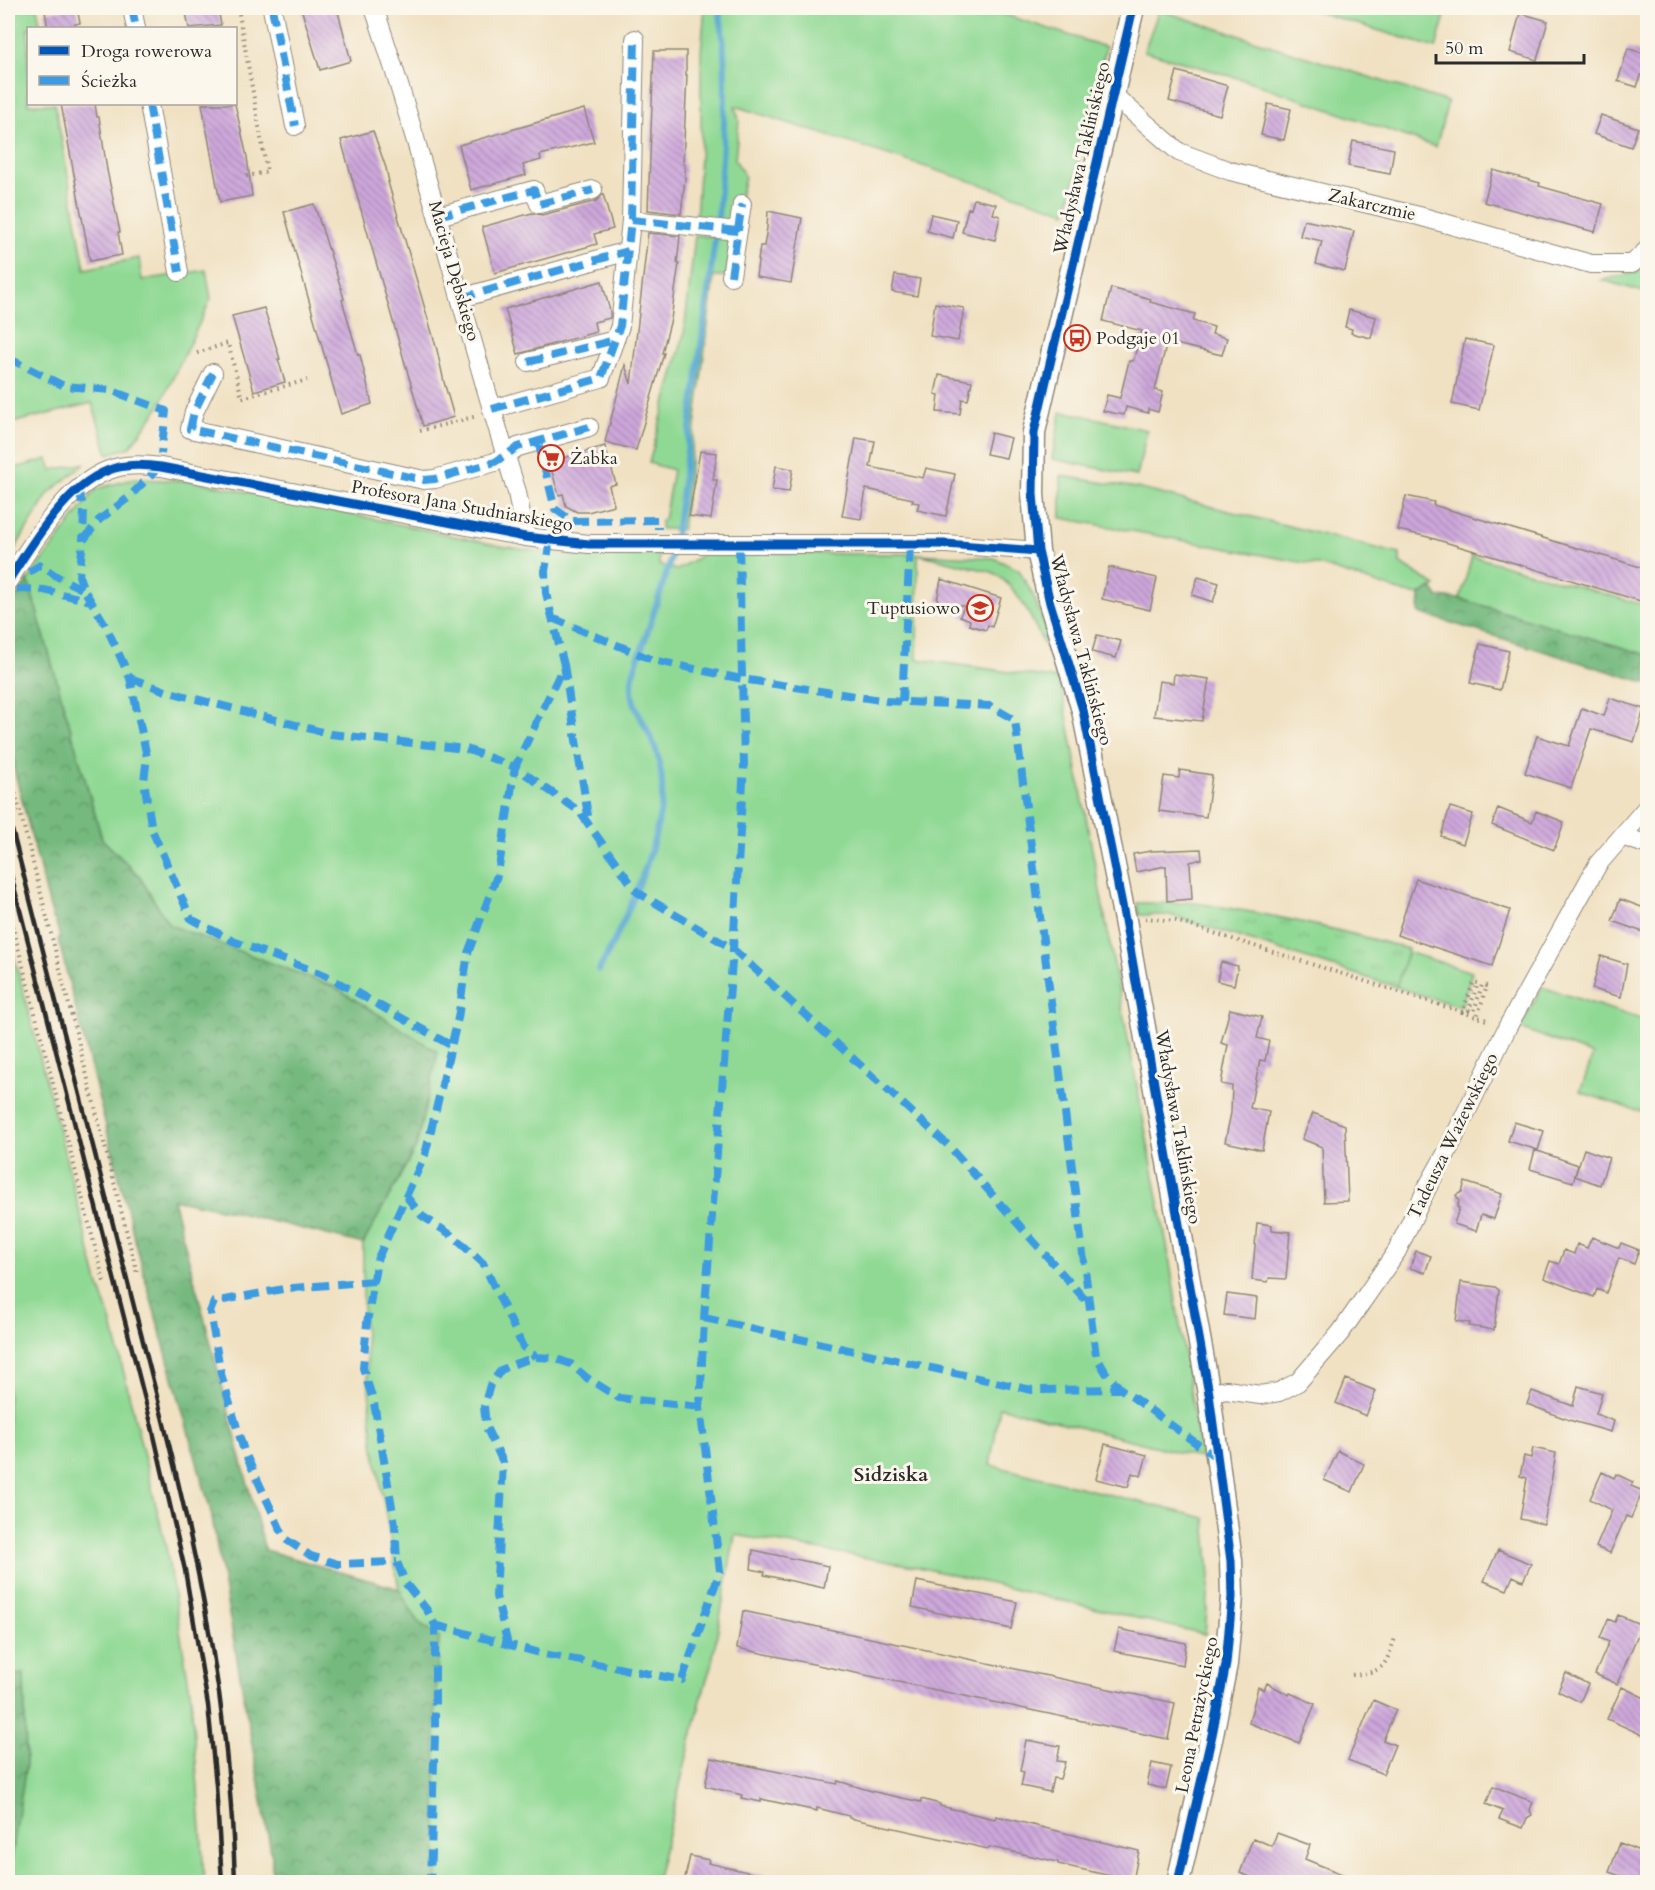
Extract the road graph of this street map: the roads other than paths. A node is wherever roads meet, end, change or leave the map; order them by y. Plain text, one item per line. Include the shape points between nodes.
1 (132, 8) edge
2 (272, 8) edge
3 (374, 8) edge
4 (1133, 8) edge
5 (136, 27) edge
6 (635, 39) dead end
7 (1112, 94) junction
8 (149, 105) edge
9 (295, 126) dead end
10 (593, 190) dead end
11 (742, 204) dead end
12 (438, 216) junction
13 (631, 220) junction
14 (738, 231) junction
15 (1647, 249) edge
16 (628, 251) junction
17 (179, 272) dead end
18 (731, 276) dead end
19 (461, 298) junction
20 (615, 340) junction
21 (528, 362) dead end
22 (213, 373) dead end
23 (492, 409) junction
24 (589, 427) dead end
25 (506, 455) junction
26 (525, 537) junction
27 (1038, 551) junction
28 (8, 581) edge
29 (1647, 806) edge
30 (1622, 836) junction
31 (1647, 845) edge
32 (1210, 1402) junction
33 (1178, 1882) edge

1 - 5 street
2 - 9 street
3 - 12 street, Macieja Dębskiego
4 - 7 street, Władysława Taklińskiego
6 - 13 street
7 - 15 street, Zakarczmie via 1179,152 1230,171 1419,216 1591,264 1632,264
7 - 27 street, Władysława Taklińskiego via 1034,432 1033,494
8 - 17 street
10 - 12 street via 539,204 534,190
11 - 14 street
12 - 19 street, Macieja Dębskiego
13 - 14 street
13 - 16 street
14 - 18 street
16 - 19 street
16 - 20 street
19 - 23 street, Macieja Dębskiego
20 - 21 street
20 - 23 street via 601,378
22 - 25 street via 190,429 424,480 495,462
23 - 25 street, Macieja Dębskiego
24 - 25 street via 518,447
25 - 26 street, Macieja Dębskiego
26 - 27 street, Profesora Jana Studniarskiego via 590,544 946,544
26 - 28 street, Profesora Jana Studniarskiego via 160,466 128,466 101,473 67,499
27 - 32 street, Władysława Taklińskiego via 1083,710 1125,920
29 - 30 street, Tadeusza Ważewskiego
30 - 31 street
30 - 32 street, Tadeusza Ważewskiego via 1598,864 1508,1026 1397,1251 1341,1332 1298,1382 1279,1392 1260,1395 1226,1390
32 - 33 street, Leona Petrażyckiego via 1231,1561 1230,1630 1221,1695

